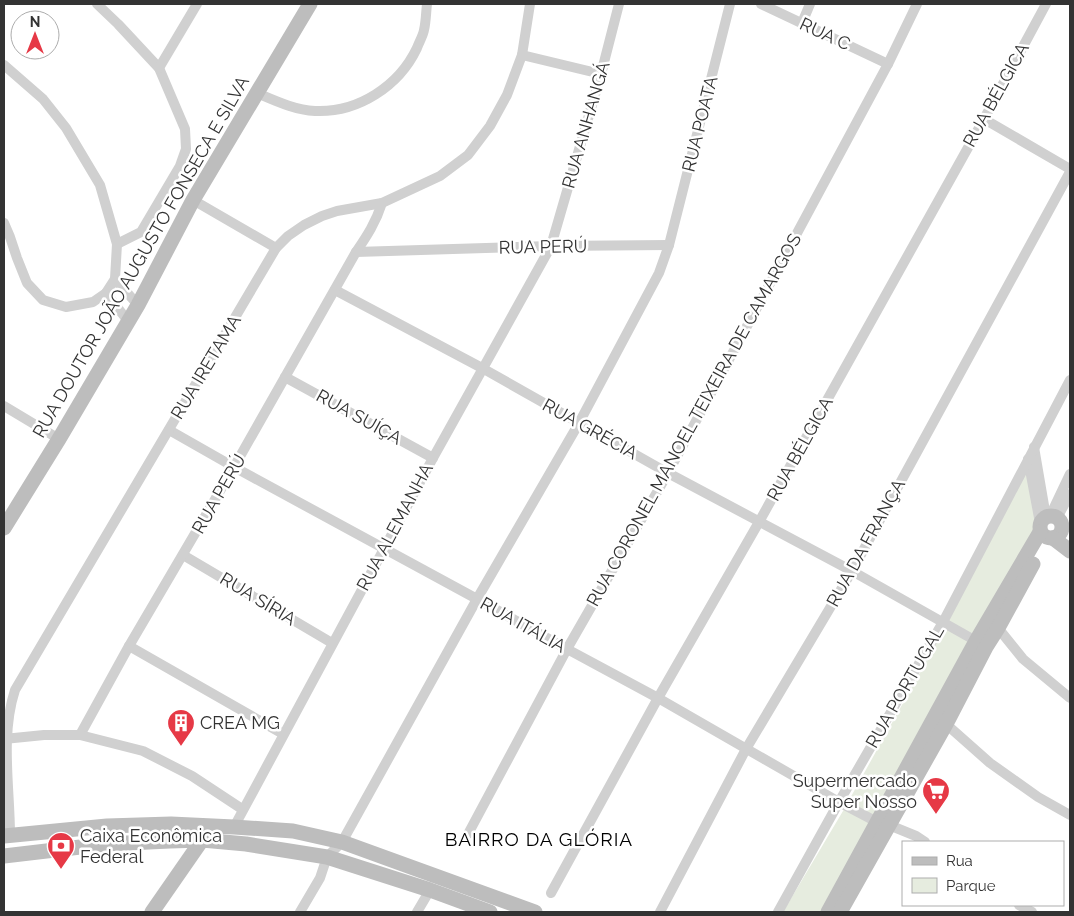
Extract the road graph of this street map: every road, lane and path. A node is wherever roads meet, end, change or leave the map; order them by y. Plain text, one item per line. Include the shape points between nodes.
1 (96, 4) edge
2 (197, 4) edge
3 (310, 4) edge
4 (427, 4) edge
5 (530, 4) edge
6 (619, 4) edge
7 (730, 4) edge
8 (761, 4) edge
9 (810, 4) edge
10 (917, 4) edge
11 (1046, 4) edge
12 (802, 23) junction
13 (522, 55) junction
14 (888, 64) junction
15 (4, 65) edge
16 (159, 68) junction
17 (601, 74) junction
18 (257, 93) junction
19 (984, 118) junction
20 (1070, 171) edge
21 (193, 200) junction
22 (382, 203) junction
23 (368, 206) junction
24 (4, 223) edge
25 (373, 227) junction
26 (117, 244) junction
27 (669, 245) junction
28 (551, 246) junction
29 (276, 248) junction
30 (356, 252) junction
31 (115, 279) junction
32 (335, 290) junction
33 (106, 293) junction
34 (138, 305) junction
35 (128, 321) junction
36 (482, 368) junction
37 (285, 377) junction
38 (1070, 380) edge
39 (4, 406) edge
40 (579, 422) junction
41 (169, 430) junction
42 (59, 439) junction
43 (1034, 447) junction
44 (433, 458) junction
45 (1028, 459) junction
46 (234, 467) junction
47 (668, 473) junction
48 (1070, 474) edge
49 (1070, 494) edge
50 (759, 522) junction
51 (1049, 526) junction
52 (4, 528) edge
53 (1070, 543) edge
54 (384, 548) junction
55 (1070, 551) edge
56 (183, 555) junction
57 (852, 571) junction
58 (477, 599) junction
59 (943, 622) junction
60 (998, 628) junction
61 (976, 641) junction
62 (332, 643) junction
63 (129, 646) junction
64 (567, 649) junction
65 (658, 698) junction
66 (1070, 698) edge
67 (946, 724) junction
68 (283, 734) junction
69 (80, 735) junction
70 (5, 739) edge
71 (746, 749) junction
72 (839, 802) junction
73 (242, 809) junction
74 (1070, 815) edge
75 (883, 823) junction
76 (234, 827) junction
77 (468, 834) dead end
78 (7, 835) edge
79 (202, 840) junction
80 (924, 841) edge
81 (342, 842) junction
82 (4, 856) edge
83 (327, 857) junction
84 (351, 865) junction
85 (430, 890) junction
86 (551, 893) dead end
87 (1021, 906) edge
88 (840, 911) edge
89 (152, 912) edge
90 (300, 912) edge
91 (417, 912) edge
92 (490, 912) edge
93 (536, 912) edge
94 (660, 912) edge
95 (778, 912) edge
96 (1032, 912) edge

1 - 16 street
2 - 16 street
3 - 18 street, RUA DOUTOR JOÃO AUGUSTO FONSECA E SILVA
4 - 18 street via 424,32 412,58 383,90 371,98 344,108 316,111 285,105
5 - 13 street, RUA IRETAMA
6 - 17 street, RUA ANHANGÁ
7 - 27 street, RUA POATA
8 - 12 street, RUA C
9 - 12 street
10 - 14 street, RUA CORONEL MANOEL TEIXEIRA DE CAMARGOS
11 - 19 street, RUA BÉLGICA
12 - 14 street, RUA C
13 - 17 street
13 - 22 street, RUA IRETAMA via 507,95 490,126 468,154 440,176
14 - 47 street, RUA CORONEL MANOEL TEIXEIRA DE CAMARGOS
15 - 26 street via 43,99 84,156 100,185
16 - 26 street via 185,129 186,149 180,166 141,232
17 - 28 street, RUA ANHANGÁ
18 - 21 street, RUA DOUTOR JOÃO AUGUSTO FONSECA E SILVA
19 - 20 street
19 - 50 street, RUA BÉLGICA
20 - 57 street, RUA DA FRANÇA
21 - 29 street
21 - 34 street, RUA DOUTOR JOÃO AUGUSTO FONSECA E SILVA
22 - 23 street, RUA IRETAMA
22 - 25 street, RUA PERÚ
23 - 25 street
23 - 29 street, RUA IRETAMA via 322,216 288,236
24 - 33 street via 27,283 43,300 66,306 93,302
25 - 30 street, RUA PERÚ
26 - 31 street
27 - 28 street, RUA PERÚ
27 - 40 street, RUA POATA via 659,273
28 - 30 street, RUA PERÚ
28 - 36 street, RUA ALEMANHA
29 - 41 street, RUA IRETAMA
30 - 32 street, RUA PERÚ
31 - 33 street
31 - 34 street
32 - 36 street, RUA GRÉCIA
32 - 37 street, RUA PERÚ
33 - 35 street
34 - 35 street, RUA DOUTOR JOÃO AUGUSTO FONSECA E SILVA
35 - 42 street, RUA DOUTOR JOÃO AUGUSTO FONSECA E SILVA
36 - 40 street, RUA GRÉCIA
36 - 44 street, RUA ALEMANHA
37 - 44 street, RUA SUÍÇA
37 - 46 street, RUA PERÚ
38 - 43 street, RUA PORTUGAL
39 - 42 street
40 - 47 street, RUA GRÉCIA
40 - 58 street, RUA POATA
41 - 46 street, RUA ITÁLIA
41 - 70 street, RUA IRETAMA via 15,690
42 - 52 street, RUA DOUTOR JOÃO AUGUSTO FONSECA E SILVA
43 - 45 street, RUA PORTUGAL
43 - 51 street
44 - 54 street, RUA ALEMANHA
45 - 51 street
45 - 59 street, RUA PORTUGAL
46 - 54 street, RUA ITÁLIA
46 - 56 street, RUA PERÚ
47 - 50 street, RUA GRÉCIA
47 - 64 street, RUA CORONEL MANOEL TEIXEIRA DE CAMARGOS
48 - 51 street
49 - 51 street
50 - 57 street, RUA GRÉCIA
50 - 65 street, RUA BÉLGICA
51 - 53 street
51 - 55 street
51 - 60 street
51 - 61 street
54 - 58 street, RUA ITÁLIA
54 - 62 street, RUA ALEMANHA
56 - 62 street, RUA SÍRIA
56 - 63 street, RUA PERÚ
57 - 59 street, RUA GRÉCIA
57 - 71 street, RUA DA FRANÇA
58 - 64 street, RUA ITÁLIA
58 - 81 street, RUA POATA
59 - 61 street, RUA GRÉCIA
59 - 72 street, RUA PORTUGAL
60 - 66 street via 1023,659
60 - 67 street
61 - 75 street
62 - 68 street, RUA ALEMANHA
63 - 68 street
63 - 69 street, RUA PERÚ
64 - 65 street, RUA ITÁLIA
64 - 77 street, RUA CORONEL MANOEL TEIXEIRA DE CAMARGOS
65 - 71 street, RUA ITÁLIA
65 - 86 street, RUA BÉLGICA
67 - 74 street via 990,763
67 - 75 street
68 - 73 street, RUA ALEMANHA
69 - 70 street
69 - 73 street via 142,752 192,776
70 - 78 street, RUA IRETAMA
71 - 72 street, RUA ITÁLIA
71 - 94 street, RUA DA FRANÇA
72 - 75 street, RUA ITÁLIA
72 - 95 street, RUA PORTUGAL
73 - 76 street, RUA ALEMANHA
75 - 80 street, RUA ITÁLIA
75 - 88 street
76 - 78 street via 172,824 107,826
76 - 81 street via 293,832
79 - 82 street via 106,844
79 - 83 street
79 - 89 street
81 - 83 street, RUA POATA
81 - 84 street via 342,852
81 - 93 street
83 - 84 street
83 - 90 street via 320,878
84 - 85 street
85 - 91 street
85 - 92 street
87 - 96 street

